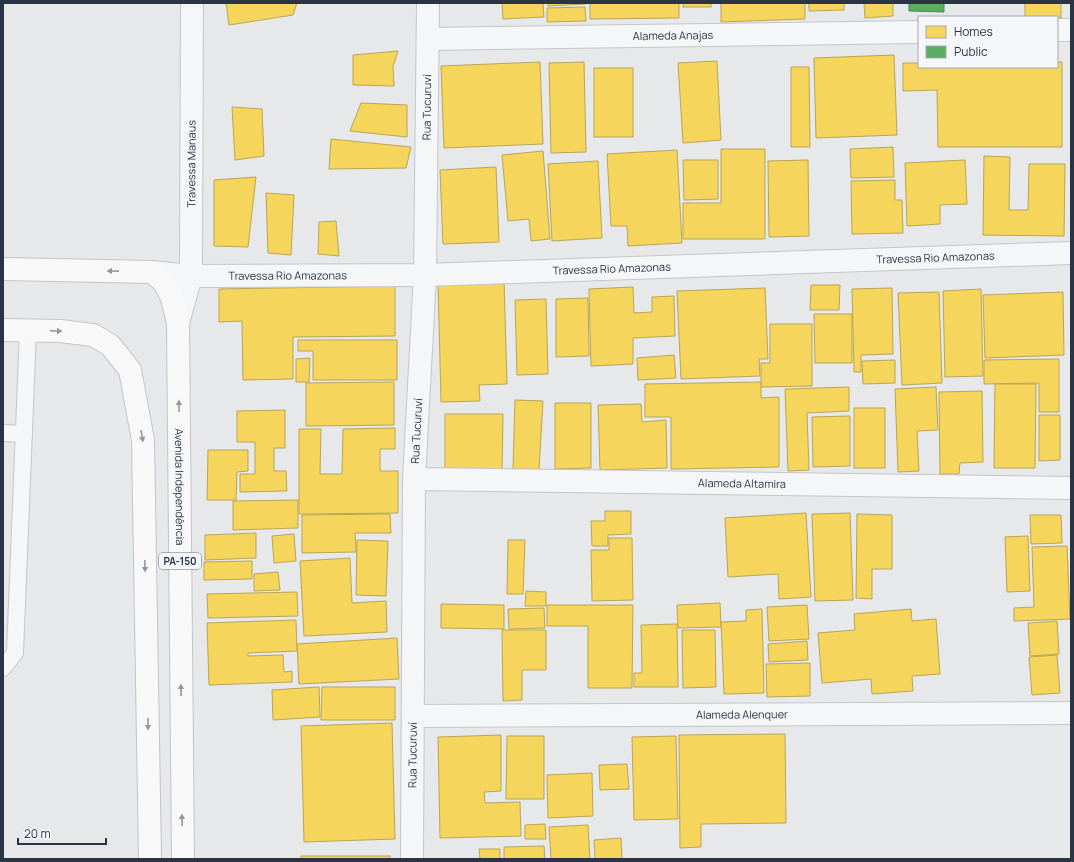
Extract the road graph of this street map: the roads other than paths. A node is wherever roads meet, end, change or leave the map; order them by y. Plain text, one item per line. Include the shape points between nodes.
1 (192, 3) edge
2 (428, 3) edge
3 (1058, 30) edge
4 (1071, 30) edge
5 (918, 32) edge
6 (428, 39) junction
7 (1071, 252) edge
8 (3, 269) edge
9 (152, 272) junction
10 (425, 275) junction
11 (191, 276) junction
12 (178, 323) junction
13 (3, 330) edge
14 (28, 330) junction
15 (3, 433) edge
16 (24, 434) junction
17 (414, 479) junction
18 (1071, 488) edge
19 (3, 668) edge
20 (1071, 713) edge
21 (413, 716) junction
22 (150, 859) edge
23 (183, 859) edge
24 (412, 859) edge

1 - 11 street, Travessa Manaus
2 - 6 street, Rua Tucuruví
3 - 4 street
5 - 6 street, Alameda Anajas
6 - 10 street, Rua Tucuruví
7 - 10 street, Travessa Rio Amazonas
9 -> 8 main road
9 - 11 street, Travessa Rio Amazonas
9 - 12 main road, Avenida Independência / PA-150 via 164,282 172,298
10 - 11 street, Travessa Rio Amazonas
10 - 17 street, Rua Tucuruví
11 - 12 street, Travessa Manaus
23 -> 12 main road, Avenida Independência / PA-150
13 - 14 main road, PA-150
14 - 16 lane
14 -> 22 main road, PA-150 via 93,335 110,345 130,370 143,440
15 - 16 lane
16 - 19 lane via 15,653
17 - 18 street, Alameda Altamira
17 - 21 street, Rua Tucuruví
20 - 21 street, Alameda Alenquer
21 - 24 street, Rua Tucuruví

